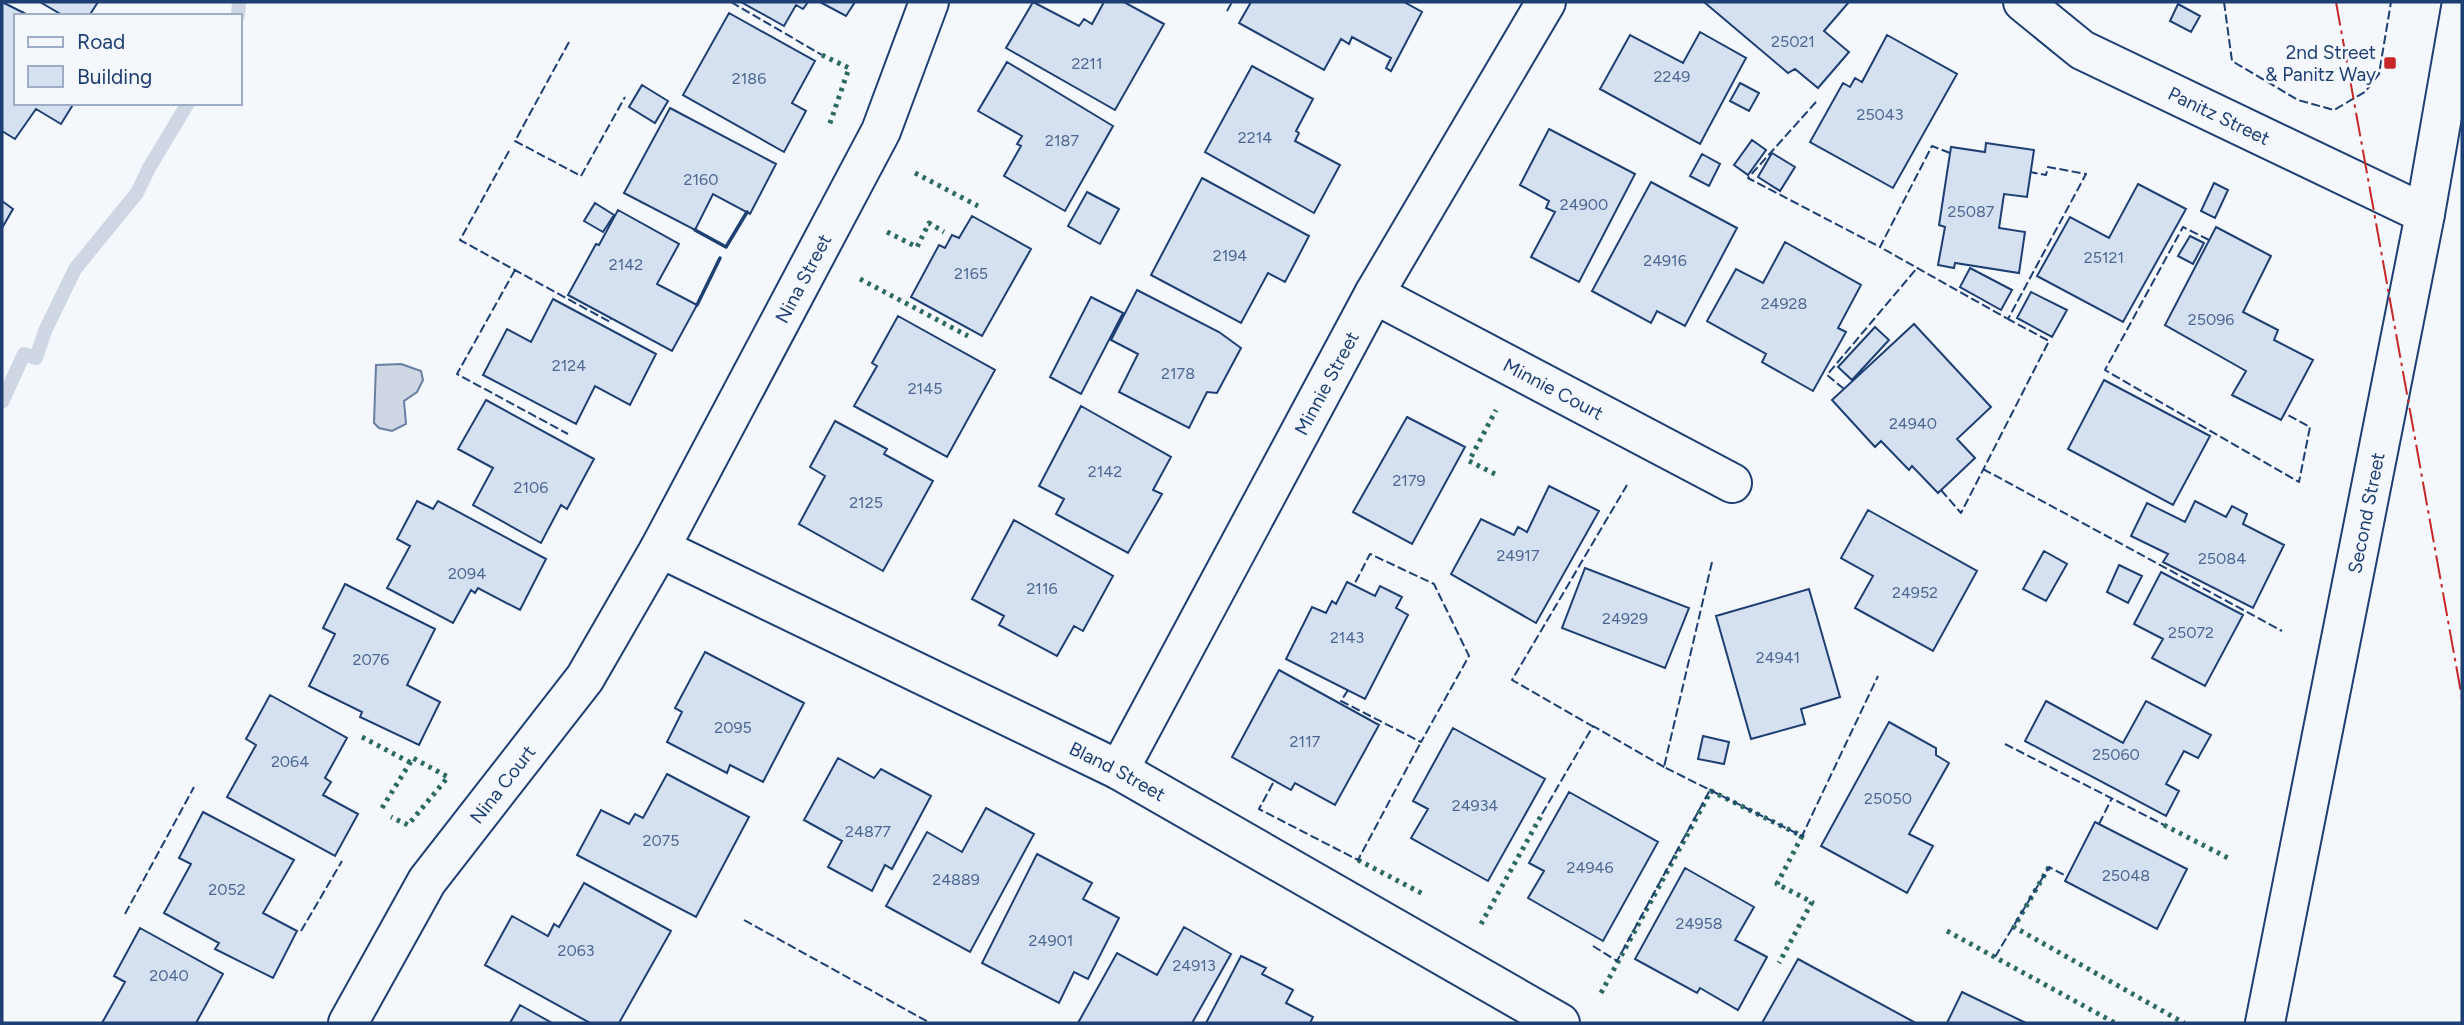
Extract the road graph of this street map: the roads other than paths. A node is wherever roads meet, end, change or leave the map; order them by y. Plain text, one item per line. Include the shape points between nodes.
1 (929, 2) edge
2 (1546, 2) edge
3 (2024, 2) edge
4 (2462, 2) edge
5 (2425, 214) junction
6 (1374, 294) junction
7 (1732, 483) dead end
8 (660, 548) junction
9 (1119, 770) junction
10 (348, 1023) edge
11 (1560, 1023) edge
12 (2265, 1023) edge

1 - 8 street, Nina Street via 881,131
2 - 6 street, Minnie Street
3 - 5 street, Panitz Street via 2082,50
4 - 5 street, Second Street
5 - 12 street, Second Street
6 - 7 street, Minnie Court
6 - 9 street, Minnie Street
8 - 9 street, Bland Street
8 - 10 street, Nina Court via 585,678 426,881
9 - 11 street, Bland Street

